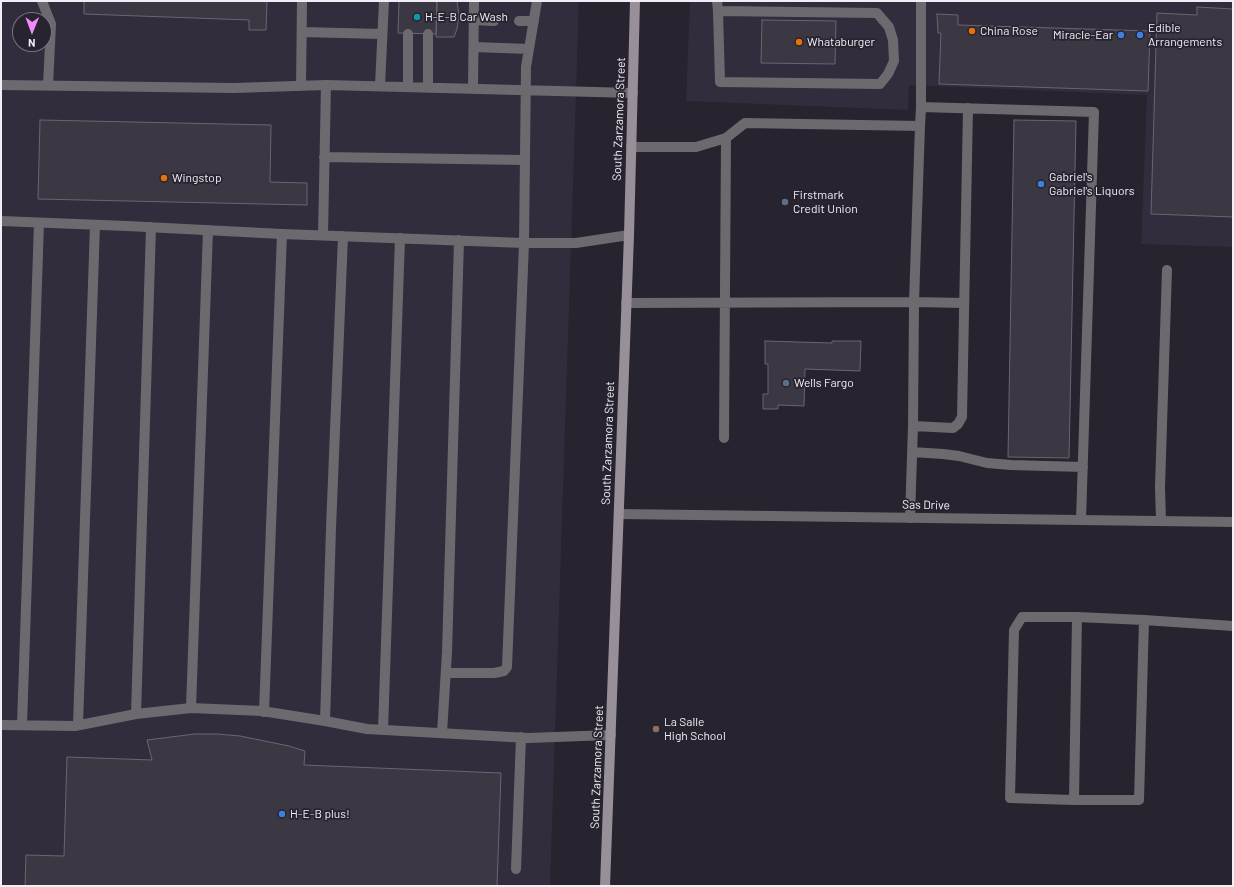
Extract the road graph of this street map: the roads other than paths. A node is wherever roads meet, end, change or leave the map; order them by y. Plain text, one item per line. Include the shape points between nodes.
1 (42, 1) edge
2 (302, 1) edge
3 (384, 1) edge
4 (474, 1) edge
5 (537, 1) edge
6 (635, 1) edge
7 (921, 1) edge
8 (718, 6) edge
9 (474, 20) junction
10 (494, 21) dead end
11 (519, 21) dead end
12 (534, 21) junction
13 (302, 32) junction
14 (382, 34) junction
15 (408, 34) dead end
16 (428, 34) dead end
17 (474, 47) junction
18 (529, 49) junction
19 (1, 85) edge
20 (48, 85) junction
21 (326, 85) junction
22 (301, 86) junction
23 (380, 86) junction
24 (408, 87) junction
25 (428, 87) junction
26 (473, 88) junction
27 (526, 90) junction
28 (633, 93) junction
29 (922, 107) junction
30 (968, 108) junction
31 (920, 126) junction
32 (726, 138) junction
33 (631, 147) junction
34 (324, 157) junction
35 (525, 160) junction
36 (1, 221) edge
37 (39, 223) junction
38 (94, 224) junction
39 (151, 227) junction
40 (208, 230) junction
41 (282, 234) junction
42 (323, 235) junction
43 (629, 235) junction
44 (343, 236) junction
45 (400, 238) junction
46 (459, 240) junction
47 (524, 243) junction
48 (1167, 270) dead end
49 (914, 302) junction
50 (626, 303) junction
51 (725, 303) junction
52 (964, 303) junction
53 (913, 426) junction
54 (724, 438) dead end
55 (912, 452) junction
56 (1083, 467) junction
57 (619, 514) junction
58 (910, 518) junction
59 (1081, 520) junction
60 (1161, 521) junction
61 (1233, 522) edge
62 (1077, 616) junction
63 (1144, 620) junction
64 (1233, 626) edge
65 (446, 673) junction
66 (191, 708) junction
67 (264, 712) junction
68 (136, 714) junction
69 (325, 721) junction
70 (1, 725) edge
71 (22, 725) junction
72 (78, 725) junction
73 (383, 730) junction
74 (442, 733) junction
75 (611, 735) junction
76 (521, 737) junction
77 (1074, 800) junction
78 (516, 869) dead end
79 (605, 886) edge

1 - 20 street via 51,24
2 - 13 street
3 - 14 street
4 - 9 street
5 - 12 street
6 - 28 main road, South Zarzamora Street
7 - 29 street
8 - 8 street via 720,82 880,84 894,62 893,40 889,27 877,13
9 - 10 street
9 - 17 street
11 - 12 street
12 - 18 street
13 - 14 street
13 - 22 street
14 - 23 street
15 - 24 street
16 - 25 street
17 - 18 street
17 - 26 street
18 - 27 street
19 - 20 street
20 - 22 street via 234,88
21 - 22 street
21 - 23 street
21 - 34 street
23 - 24 street
24 - 25 street
25 - 26 street
26 - 27 street
27 - 28 street
27 - 35 street
28 - 33 main road, South Zarzamora Street
29 - 30 street
29 - 31 street
30 - 52 street
30 - 56 street via 1094,112
31 - 32 street via 745,123
31 - 49 street
32 - 33 street via 696,147
32 - 51 street
33 - 43 main road, South Zarzamora Street
34 - 35 street
34 - 42 street
35 - 47 street
36 - 37 street
37 - 38 street
37 - 71 street
38 - 39 street
38 - 72 street
39 - 40 street
39 - 68 street
40 - 41 street
40 - 66 street
41 - 42 street
41 - 67 street
42 - 44 street
43 - 47 street via 576,243
43 - 50 main road, South Zarzamora Street
44 - 45 street
44 - 69 street
45 - 46 street
45 - 73 street
46 - 47 street
46 - 65 street
47 - 65 street via 507,667 504,671 494,674
48 - 60 street
49 - 51 street
49 - 52 street
49 - 53 street
50 - 51 street
50 - 57 main road, South Zarzamora Street
51 - 54 street
52 - 53 street via 962,417 953,428
53 - 55 street
55 - 56 street via 959,456 987,464
55 - 58 street
56 - 59 street
57 - 58 street, Sas Drive
57 - 75 main road, South Zarzamora Street
58 - 59 street, Sas Drive
59 - 60 street, Sas Drive
60 - 61 street, Sas Drive
62 - 63 street
62 - 77 street
62 - 77 street via 1022,617 1014,630 1010,798
63 - 64 street
63 - 77 street via 1139,800
65 - 74 street
66 - 67 street
66 - 68 street
67 - 69 street
68 - 72 street
69 - 73 street
70 - 71 street
71 - 72 street
73 - 74 street
74 - 76 street
75 - 76 street
75 - 79 main road, South Zarzamora Street
76 - 78 street

